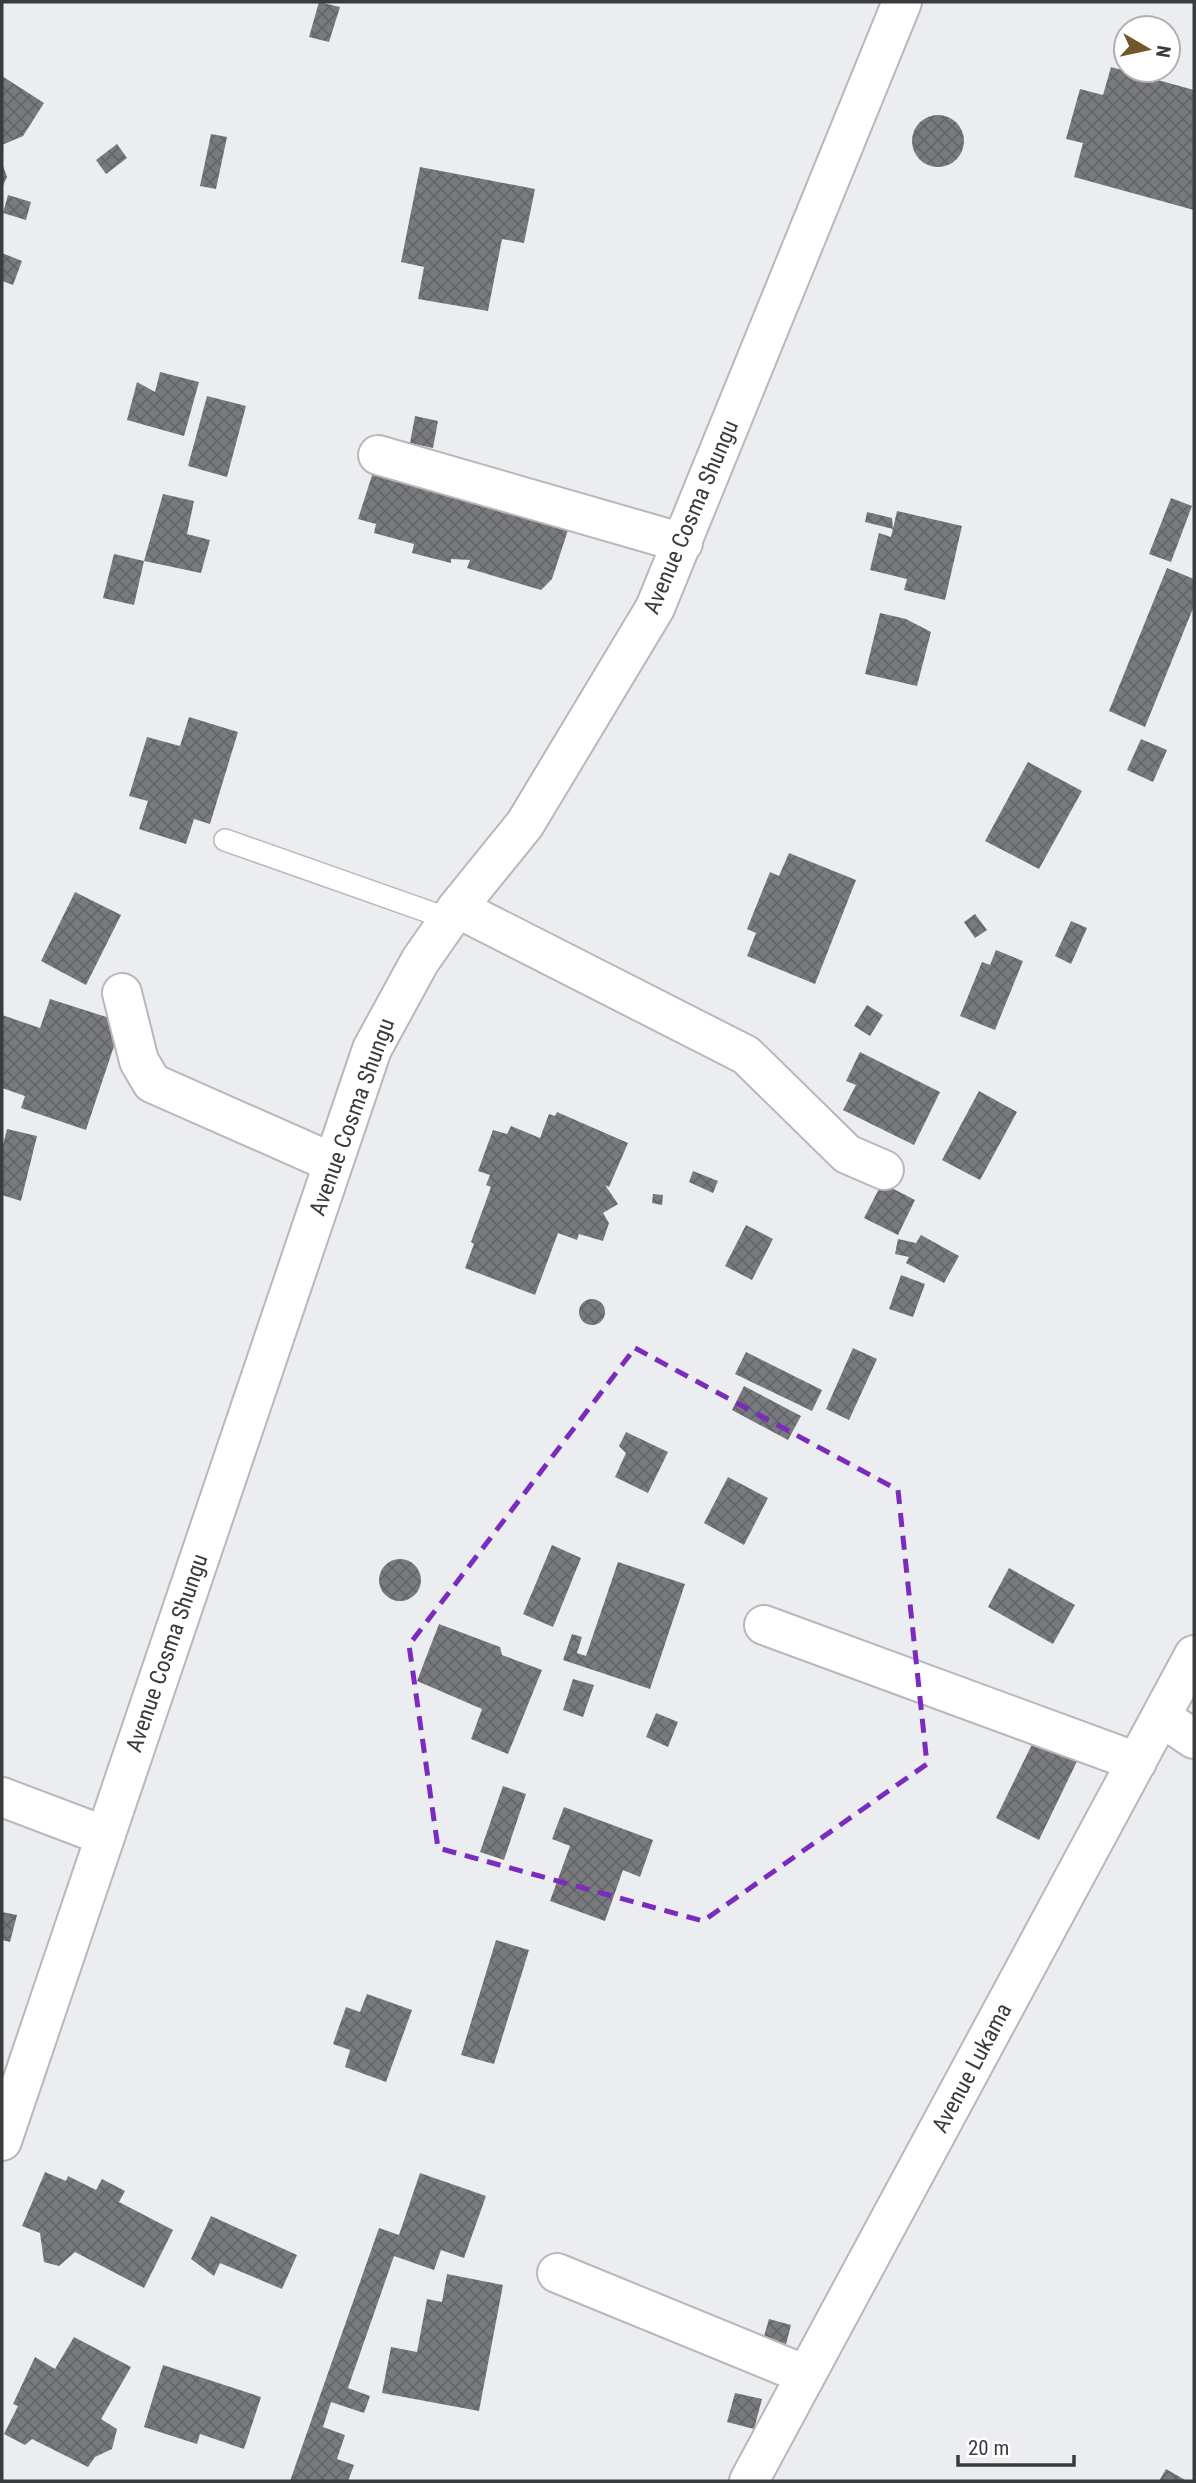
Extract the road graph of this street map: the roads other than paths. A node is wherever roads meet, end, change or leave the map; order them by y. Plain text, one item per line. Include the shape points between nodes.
1 (902, 2) edge
2 (378, 455) dead end
3 (683, 543) junction
4 (225, 840) dead end
5 (453, 914) junction
6 (122, 993) dead end
7 (334, 1163) junction
8 (884, 1170) dead end
9 (764, 1625) dead end
10 (1194, 1655) edge
11 (1161, 1717) junction
12 (1194, 1739) edge
13 (1137, 1762) junction
14 (2, 1797) edge
15 (105, 1836) junction
16 (2, 2141) edge
17 (556, 2273) dead end
18 (806, 2375) junction
19 (749, 2481) edge

1 - 3 street, Avenue Cosma Shungu
2 - 3 street
3 - 5 street, Avenue Cosma Shungu via 655,608 525,824
4 - 5 lane
5 - 7 street, Avenue Cosma Shungu via 392,1007 372,1049
5 - 8 street via 746,1055 847,1154
6 - 7 street via 139,1061 152,1083
7 - 15 street, Avenue Cosma Shungu
9 - 13 street
10 - 11 street, Avenue Lukama
11 - 12 street
11 - 13 street, Avenue Lukama
13 - 18 street, Avenue Lukama
14 - 15 street
15 - 16 street, Avenue Cosma Shungu
17 - 18 street
18 - 19 street, Avenue Lukama

